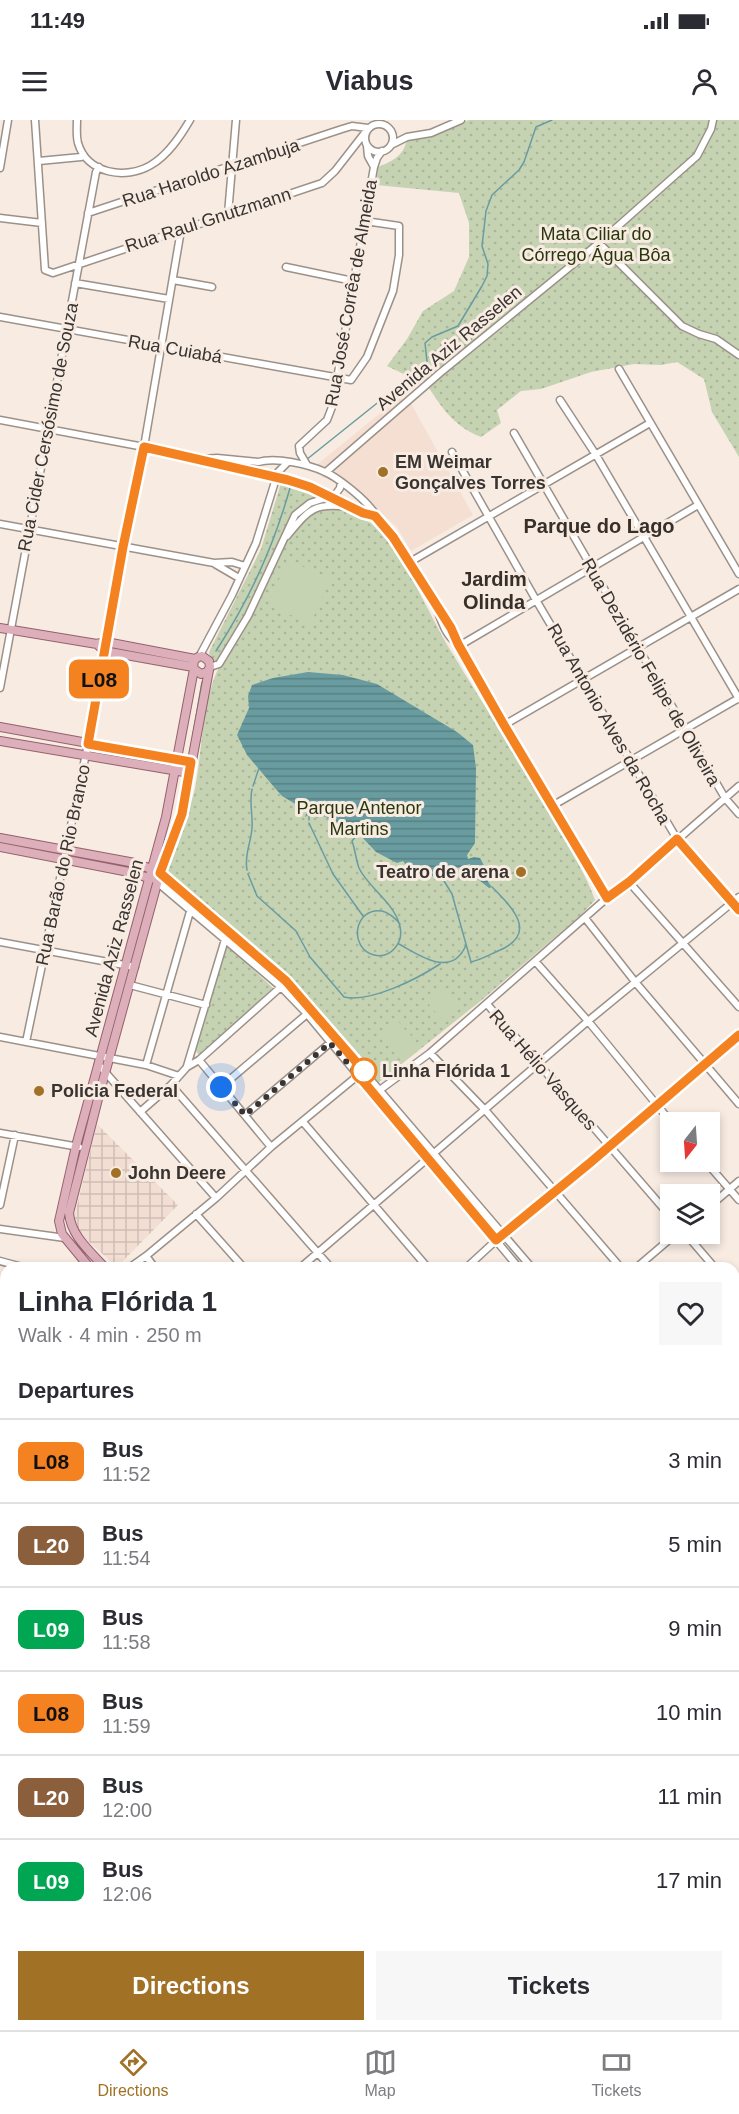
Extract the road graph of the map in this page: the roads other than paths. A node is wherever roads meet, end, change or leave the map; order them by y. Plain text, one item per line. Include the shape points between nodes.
1 (35, 120) edge
2 (77, 120) edge
3 (190, 120) edge
4 (236, 120) edge
5 (461, 120) edge
6 (713, 120) edge
7 (381, 122) edge
8 (5, 125) edge
9 (368, 129) junction
10 (391, 130) junction
11 (407, 137) junction
12 (366, 145) junction
13 (391, 145) junction
14 (354, 146) junction
15 (382, 152) junction
16 (83, 154) junction
17 (39, 160) junction
18 (233, 166) junction
19 (99, 167) junction
20 (374, 167) junction
21 (0, 168) edge
22 (88, 213) junction
23 (228, 214) junction
24 (0, 218) edge
25 (365, 221) junction
26 (42, 223) junction
27 (181, 230) junction
28 (599, 243) junction
29 (79, 263) junction
30 (286, 267) dead end
31 (173, 280) junction
32 (353, 281) junction
33 (75, 283) junction
34 (212, 286) dead end
35 (170, 299) junction
36 (0, 317) edge
37 (67, 329) junction
38 (162, 346) junction
39 (739, 355) edge
40 (619, 369) dead end
41 (337, 378) junction
42 (560, 400) dead end
43 (0, 420) edge
44 (650, 423) junction
45 (48, 429) junction
46 (514, 433) dead end
47 (144, 447) junction
48 (452, 452) dead end
49 (596, 455) junction
50 (203, 459) junction
51 (288, 462) junction
52 (309, 467) junction
53 (326, 472) junction
54 (276, 477) junction
55 (340, 482) junction
56 (543, 486) junction
57 (331, 496) junction
58 (698, 505) junction
59 (352, 507) junction
60 (375, 516) junction
61 (488, 517) junction
62 (0, 524) edge
63 (29, 530) junction
64 (286, 536) junction
65 (644, 537) junction
66 (123, 547) junction
67 (232, 562) junction
68 (410, 562) junction
69 (214, 563) junction
70 (245, 566) junction
71 (591, 567) junction
72 (229, 573) junction
73 (739, 574) edge
74 (239, 578) junction
75 (739, 589) edge
76 (536, 600) junction
77 (692, 616) junction
78 (0, 628) edge
79 (11, 630) junction
80 (102, 643) junction
81 (116, 644) junction
82 (458, 645) junction
83 (638, 649) junction
84 (104, 651) junction
85 (115, 653) junction
86 (195, 663) junction
87 (209, 669) junction
88 (583, 679) junction
89 (0, 688) edge
90 (739, 699) edge
91 (504, 725) junction
92 (0, 728) edge
93 (686, 730) junction
94 (0, 741) edge
95 (88, 744) junction
96 (86, 755) junction
97 (177, 759) junction
98 (631, 760) junction
99 (191, 762) junction
100 (175, 771) junction
101 (190, 773) junction
102 (739, 786) edge
103 (725, 798) junction
104 (552, 806) junction
105 (739, 814) edge
106 (0, 838) edge
107 (677, 839) junction
108 (0, 847) edge
109 (66, 849) junction
110 (64, 859) junction
111 (151, 868) junction
112 (160, 873) junction
113 (148, 878) junction
114 (629, 882) junction
115 (158, 883) junction
116 (739, 897) edge
117 (607, 898) junction
118 (194, 902) junction
119 (733, 902) junction
120 (190, 910) junction
121 (739, 910) edge
122 (585, 918) junction
123 (226, 936) junction
124 (0, 942) edge
125 (684, 943) junction
126 (45, 950) junction
127 (535, 961) junction
128 (126, 965) junction
129 (135, 967) junction
130 (636, 983) junction
131 (284, 984) junction
132 (130, 985) junction
133 (167, 994) junction
134 (487, 1004) junction
135 (206, 1005) junction
136 (739, 1007) edge
137 (307, 1014) junction
138 (588, 1021) junction
139 (739, 1035) edge
140 (0, 1037) edge
141 (26, 1042) junction
142 (330, 1043) junction
143 (430, 1053) junction
144 (105, 1057) junction
145 (198, 1060) junction
146 (98, 1064) junction
147 (706, 1064) junction
148 (146, 1065) junction
149 (539, 1065) junction
150 (187, 1067) junction
151 (106, 1073) junction
152 (361, 1073) junction
153 (179, 1076) junction
154 (171, 1085) junction
155 (221, 1087) junction
156 (380, 1089) junction
157 (374, 1094) junction
158 (739, 1104) edge
159 (657, 1106) junction
160 (486, 1110) junction
161 (140, 1112) junction
162 (662, 1112) edge
163 (245, 1115) junction
164 (303, 1122) junction
165 (0, 1133) edge
166 (15, 1136) junction
167 (76, 1146) junction
168 (271, 1147) junction
169 (609, 1147) junction
170 (85, 1148) junction
171 (434, 1153) junction
172 (428, 1158) junction
173 (248, 1170) junction
174 (715, 1172) edge
175 (3, 1175) edge
176 (739, 1181) edge
177 (730, 1189) junction
178 (556, 1192) junction
179 (216, 1198) junction
180 (720, 1198) edge
181 (739, 1200) edge
182 (0, 1205) edge
183 (660, 1205) edge
184 (374, 1206) junction
185 (196, 1214) junction
186 (0, 1229) edge
187 (503, 1234) junction
188 (63, 1236) junction
189 (496, 1240) junction
190 (664, 1244) edge
191 (694, 1244) edge
192 (318, 1253) junction
193 (146, 1256) junction
194 (81, 1262) edge
195 (100, 1262) edge
196 (138, 1262) edge
197 (150, 1262) edge
198 (239, 1262) edge
199 (307, 1262) edge
200 (326, 1262) edge
201 (423, 1262) edge
202 (472, 1262) edge
203 (514, 1262) edge
204 (527, 1262) edge
205 (616, 1262) edge
206 (643, 1262) edge
207 (710, 1262) edge

1 - 17 street
2 - 16 street via 77,139
3 - 19 street via 169,150 146,168 124,174
4 - 18 street
5 - 11 street via 430,134
6 - 28 street, Avenida Aziz Rasselen via 697,156
7 - 9 street
7 - 10 street
8 - 21 street
9 - 12 street
9 - 14 street, Rua Raul Gnutzmann
9 - 18 street, Rua Haroldo Azambuja via 352,126
10 - 11 street
10 - 13 street
11 - 13 street
12 - 14 street
12 - 15 street
12 - 20 street
13 - 15 street
14 - 23 street, Rua Raul Gnutzmann via 322,183
15 - 20 street
16 - 17 street
16 - 19 street
17 - 26 street
18 - 22 street, Rua Haroldo Azambuja
18 - 23 street
19 - 22 street, Rua Cider Cersósimo de Souza
20 - 25 street, Rua José Corrêa de Almeida
22 - 29 street, Rua Cider Cersósimo de Souza
23 - 27 street, Rua Raul Gnutzmann
24 - 26 street
25 - 32 street, Rua José Corrêa de Almeida
25 - 41 street, Rua Cuiabá via 399,226 393,291 367,357 351,380
26 - 29 street, Rua Raul Gnutzmann via 45,270 52,273
27 - 29 street, Rua Raul Gnutzmann
27 - 31 street
28 - 39 street via 682,326 716,339
28 - 53 street, Avenida Aziz Rasselen
29 - 33 street, Rua Cider Cersósimo de Souza
30 - 32 street
31 - 34 street
31 - 35 street
32 - 41 street, Rua José Corrêa de Almeida
33 - 35 street
33 - 37 street, Rua Cider Cersósimo de Souza
35 - 38 street
36 - 37 street, Rua Cuiabá
37 - 38 street, Rua Cuiabá
37 - 45 street, Rua Cider Cersósimo de Souza
38 - 41 street, Rua Cuiabá
38 - 47 street
40 - 44 street
41 - 52 street, Rua José Corrêa de Almeida via 327,420 301,444 300,453
42 - 49 street
43 - 45 street
44 - 49 street
44 - 58 street
45 - 47 street
45 - 63 street, Rua Cider Cersósimo de Souza
46 - 56 street, Rua Dezidério Felipe de Oliveira
47 - 50 street
47 - 66 street
48 - 61 street, Rua Antonio Alves da Rocha
49 - 56 street
49 - 65 street
50 - 51 street
50 - 54 street
51 - 52 street
51 - 54 street
52 - 53 street
53 - 55 street
54 - 57 street
54 - 70 street
55 - 57 street via 338,493
55 - 60 street via 368,505
56 - 61 street
56 - 71 street, Rua Dezidério Felipe de Oliveira
57 - 59 street
57 - 64 street via 310,503 295,514
58 - 65 street
58 - 73 street
59 - 60 street
59 - 64 street via 314,508
60 - 68 street
61 - 68 street
61 - 76 street, Rua Antonio Alves da Rocha
62 - 63 street
63 - 66 street
63 - 79 street, Rua Cider Cersósimo de Souza
64 - 87 street via 228,653
65 - 71 street
65 - 77 street
66 - 69 street
66 - 80 street
67 - 69 street
67 - 70 street
67 - 72 street
68 - 82 street
69 - 72 street
70 - 74 street
71 - 76 street
71 - 83 street, Rua Dezidério Felipe de Oliveira
72 - 74 street
74 - 86 street
75 - 77 street
76 - 82 street
76 - 88 street, Rua Antonio Alves da Rocha
77 - 83 street
77 - 90 street
78 - 79 main road
79 - 80 main road
79 - 89 street, Rua Cider Cersósimo de Souza
80 - 81 main road
80 - 84 main road
81 - 85 main road
81 - 86 main road
82 - 91 street
83 - 88 street
83 - 93 street, Rua Dezidério Felipe de Oliveira
84 - 85 main road
84 - 95 street, Rua Barão do Rio Branco
85 - 86 main road
86 - 87 main road via 201,674
86 - 87 main road via 208,658
86 - 97 main road, Avenida Aziz Rasselen
87 - 99 main road, Avenida Aziz Rasselen
88 - 91 street
88 - 98 street, Rua Antonio Alves da Rocha
90 - 93 street
91 - 104 street
92 - 95 main road
93 - 98 street
93 - 103 street, Rua Dezidério Felipe de Oliveira
94 - 96 main road
95 - 96 street, Rua Barão do Rio Branco
95 - 97 main road
96 - 100 main road
96 - 109 street, Rua Barão do Rio Branco
97 - 99 main road
97 - 100 main road, Avenida Aziz Rasselen
98 - 104 street
98 - 107 street, Rua Antonio Alves da Rocha
99 - 101 main road, Avenida Aziz Rasselen
100 - 101 main road
100 - 111 main road, Avenida Aziz Rasselen
101 - 112 main road, Avenida Aziz Rasselen via 182,814
102 - 103 street
103 - 105 street, Rua Dezidério Felipe de Oliveira
103 - 107 street
104 - 117 street
106 - 109 main road
107 - 114 street
107 - 119 street, Rua Antonio Alves da Rocha
108 - 110 main road
109 - 110 street, Rua Barão do Rio Branco
109 - 111 main road
110 - 113 main road
110 - 126 street, Rua Barão do Rio Branco
111 - 112 main road
111 - 113 main road, Avenida Aziz Rasselen
112 - 115 main road, Avenida Aziz Rasselen
112 - 118 street
113 - 115 main road
113 - 128 main road, Avenida Aziz Rasselen
114 - 117 street
114 - 125 street
115 - 120 street
115 - 129 main road, Avenida Aziz Rasselen
116 - 119 street
117 - 122 street
118 - 120 street
118 - 123 street
119 - 121 street, Rua Antonio Alves da Rocha
119 - 125 street
120 - 123 street
120 - 133 street
122 - 127 street
122 - 130 street
123 - 131 street
123 - 135 street
124 - 126 street
125 - 130 street
125 - 136 street
126 - 128 street
126 - 141 street, Rua Barão do Rio Branco
127 - 134 street
127 - 138 street
128 - 129 street
128 - 144 main road, Avenida Aziz Rasselen
129 - 132 main road, Avenida Aziz Rasselen
130 - 138 street
130 - 147 street
131 - 137 street
131 - 145 street
131 - 152 street
132 - 133 street
132 - 144 main road, Avenida Aziz Rasselen
133 - 135 street
133 - 148 street
134 - 143 street
134 - 149 street, Rua Hélio Vasques
135 - 150 street
137 - 142 street
137 - 155 street
138 - 149 street
138 - 159 street
139 - 147 street
140 - 141 street
141 - 144 street
142 - 152 street
142 - 163 street
143 - 156 street
143 - 160 street
144 - 146 main road, Avenida Aziz Rasselen
144 - 148 street
144 - 151 main road, Avenida Aziz Rasselen
145 - 150 street
145 - 155 street
146 - 151 street
146 - 167 main road, Avenida Aziz Rasselen
147 - 158 street
147 - 159 street
148 - 153 street
149 - 160 street
149 - 169 street, Rua Hélio Vasques
150 - 153 street
151 - 161 street
151 - 170 main road, Avenida Aziz Rasselen
152 - 156 street
152 - 157 street
152 - 164 street
153 - 154 street
154 - 161 street
154 - 173 street
155 - 163 street
156 - 157 street
156 - 171 street
157 - 172 street
159 - 162 street
159 - 169 street
160 - 171 street
160 - 178 street
161 - 179 street
163 - 168 street
164 - 168 street
164 - 184 street
165 - 166 street
166 - 167 street
166 - 175 street
167 - 170 street
167 - 188 main road, Avenida Aziz Rasselen via 59,1221
168 - 173 street
169 - 178 street
169 - 183 street, Rua Hélio Vasques
170 - 195 main road, Avenida Aziz Rasselen via 70,1224
171 - 172 street
171 - 187 street
172 - 184 street
172 - 189 street
173 - 179 street
173 - 192 street
174 - 177 street
175 - 182 street
176 - 177 street
177 - 180 street
177 - 181 street
178 - 187 street
178 - 205 street
179 - 185 street
184 - 192 street
184 - 201 street
185 - 193 street
185 - 198 street
186 - 188 street
187 - 189 street
187 - 204 street
188 - 194 main road
189 - 202 street
189 - 203 street
190 - 206 street
191 - 207 street
192 - 199 street
192 - 200 street
193 - 196 street
193 - 197 street

